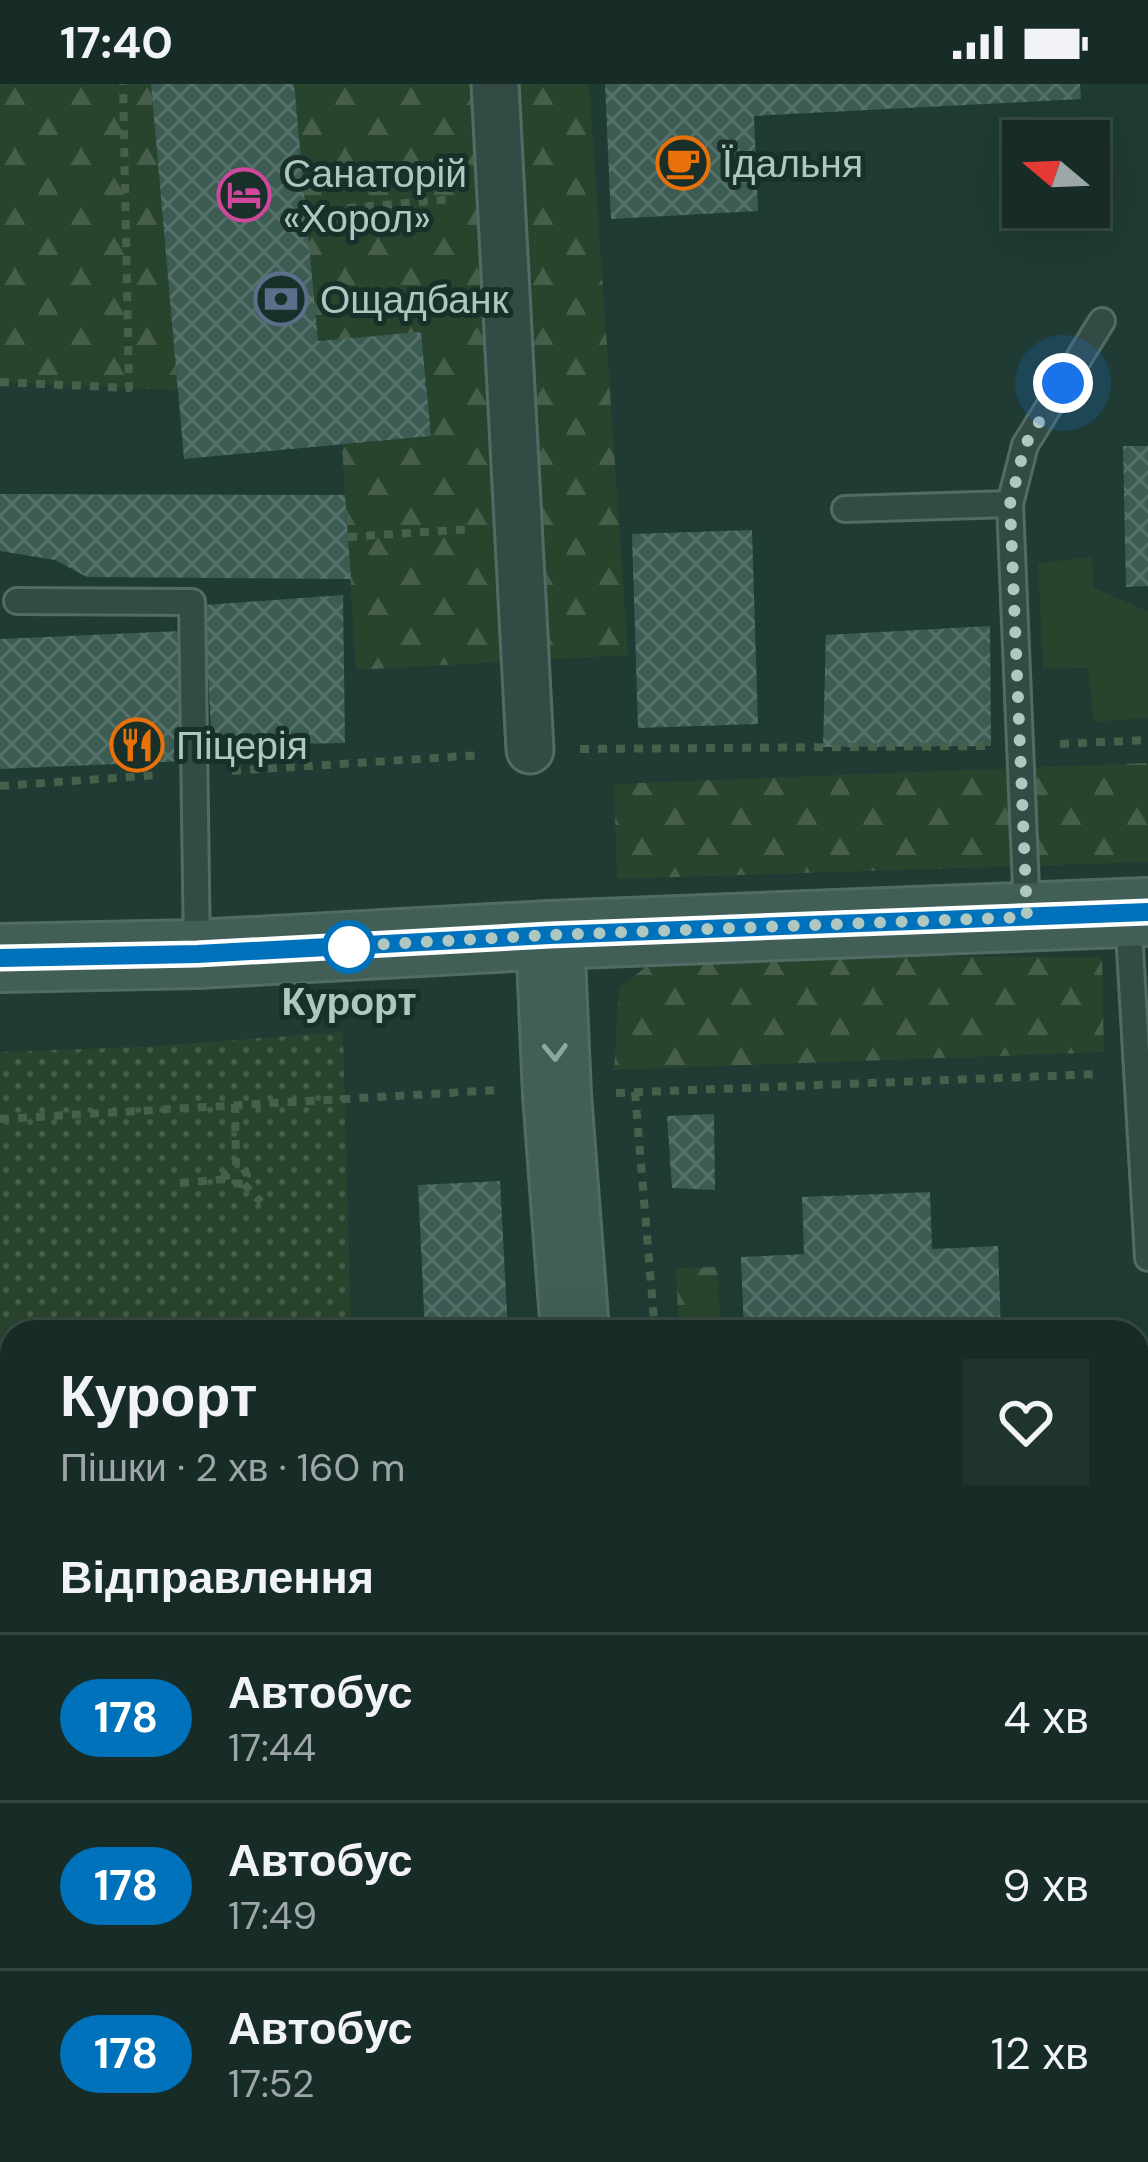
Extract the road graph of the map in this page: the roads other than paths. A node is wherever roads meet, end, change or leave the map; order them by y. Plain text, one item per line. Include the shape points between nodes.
1 (494, 84) edge
2 (1102, 321) dead end
3 (1010, 504) junction
4 (845, 509) dead end
5 (17, 601) dead end
6 (530, 750) dead end
7 (1138, 912) edge
8 (1027, 917) junction
9 (550, 935) junction
10 (197, 954) junction
11 (0, 958) edge
12 (1148, 1258) edge
13 (574, 1320) edge

1 - 6 street
2 - 3 lane via 1025,445
3 - 4 lane
3 - 8 lane
5 - 10 lane via 192,602
7 - 8 street
7 - 12 lane
8 - 9 street
9 - 10 street
9 -> 13 street
10 - 11 street

